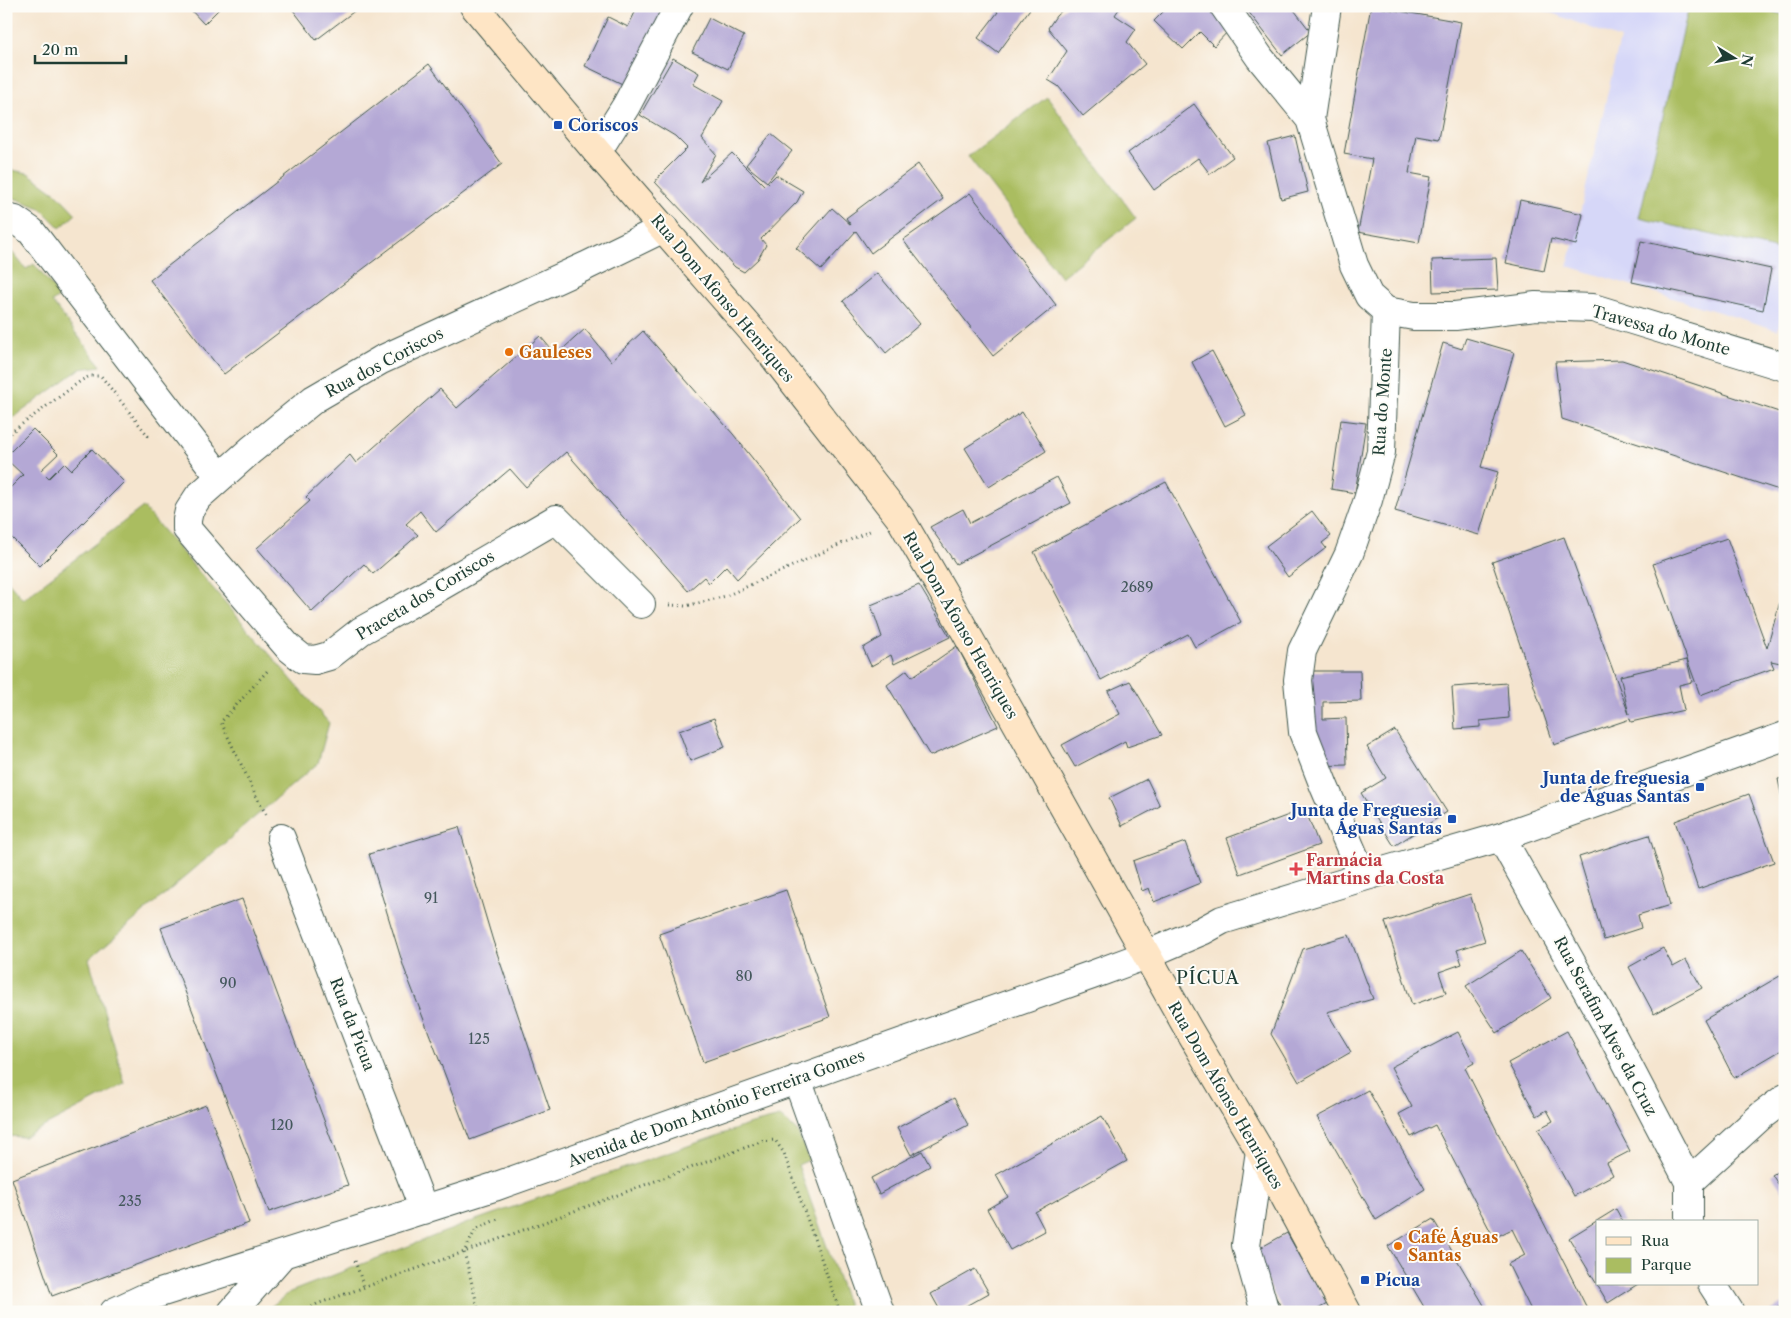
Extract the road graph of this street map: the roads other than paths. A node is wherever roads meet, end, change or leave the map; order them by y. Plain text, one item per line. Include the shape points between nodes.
1 (474, 6) edge
2 (679, 6) edge
3 (1224, 6) edge
4 (1327, 6) edge
5 (1310, 119) junction
6 (597, 152) junction
7 (6, 218) edge
8 (664, 228) junction
9 (1386, 310) junction
10 (1785, 367) edge
11 (220, 478) junction
12 (216, 562) joint
13 (641, 604) road end
14 (1785, 736) edge
15 (1501, 837) junction
16 (281, 838) road end
17 (1363, 876) junction
18 (1146, 955) junction
19 (797, 1078) junction
20 (1785, 1098) edge
21 (1260, 1151) junction
22 (1689, 1182) junction
23 (424, 1210) junction
24 (1689, 1220) edge
25 (283, 1254) junction
26 (1713, 1286) edge
27 (114, 1312) edge
28 (232, 1312) edge
29 (880, 1312) edge
30 (1264, 1312) edge
31 (1347, 1312) edge
32 (1730, 1312) edge

1 - 6 main road, Rua Dom Afonso Henriques
2 - 6 street via 626,106
3 - 5 street via 1260,58
4 - 5 street
5 - 9 street via 1354,265 1368,296
6 - 8 main road, Rua Dom Afonso Henriques
7 - 11 street via 31,231
8 - 11 street, Rua dos Coriscos via 381,360 314,399
8 - 18 main road, Rua Dom Afonso Henriques via 763,343 900,518
9 - 10 street, Travessa do Monte via 1414,316 1454,316 1536,306 1592,308
9 - 17 street, Rua do Monte via 1381,452 1349,554 1302,651 1298,680 1303,732
11 - 12 street, Rua dos Coriscos via 198,497 187,520 187,529
12 - 13 street, Praceta dos Coriscos via 288,647 303,659 329,656 361,630 556,518
14 - 15 street, Avenida de Dom António Ferreira Gomes
15 - 17 street, Avenida de Dom António Ferreira Gomes
15 - 22 street, Rua Serafim Alves da Cruz via 1612,1035
16 - 23 street, Rua da Pícua
17 - 18 street, Avenida de Dom António Ferreira Gomes via 1222,920
18 - 19 street, Avenida de Dom António Ferreira Gomes
18 - 21 main road, Rua Dom Afonso Henriques
19 - 23 street, Avenida de Dom António Ferreira Gomes
19 - 29 street
20 - 22 street
21 - 30 street via 1246,1245
21 - 31 main road, Rua Dom Afonso Henriques
22 - 24 street, Rua Serafim Alves da Cruz
23 - 25 street, Avenida de Dom António Ferreira Gomes
25 - 27 street, Avenida de Dom António Ferreira Gomes via 144,1298
25 - 28 street
26 - 32 street

